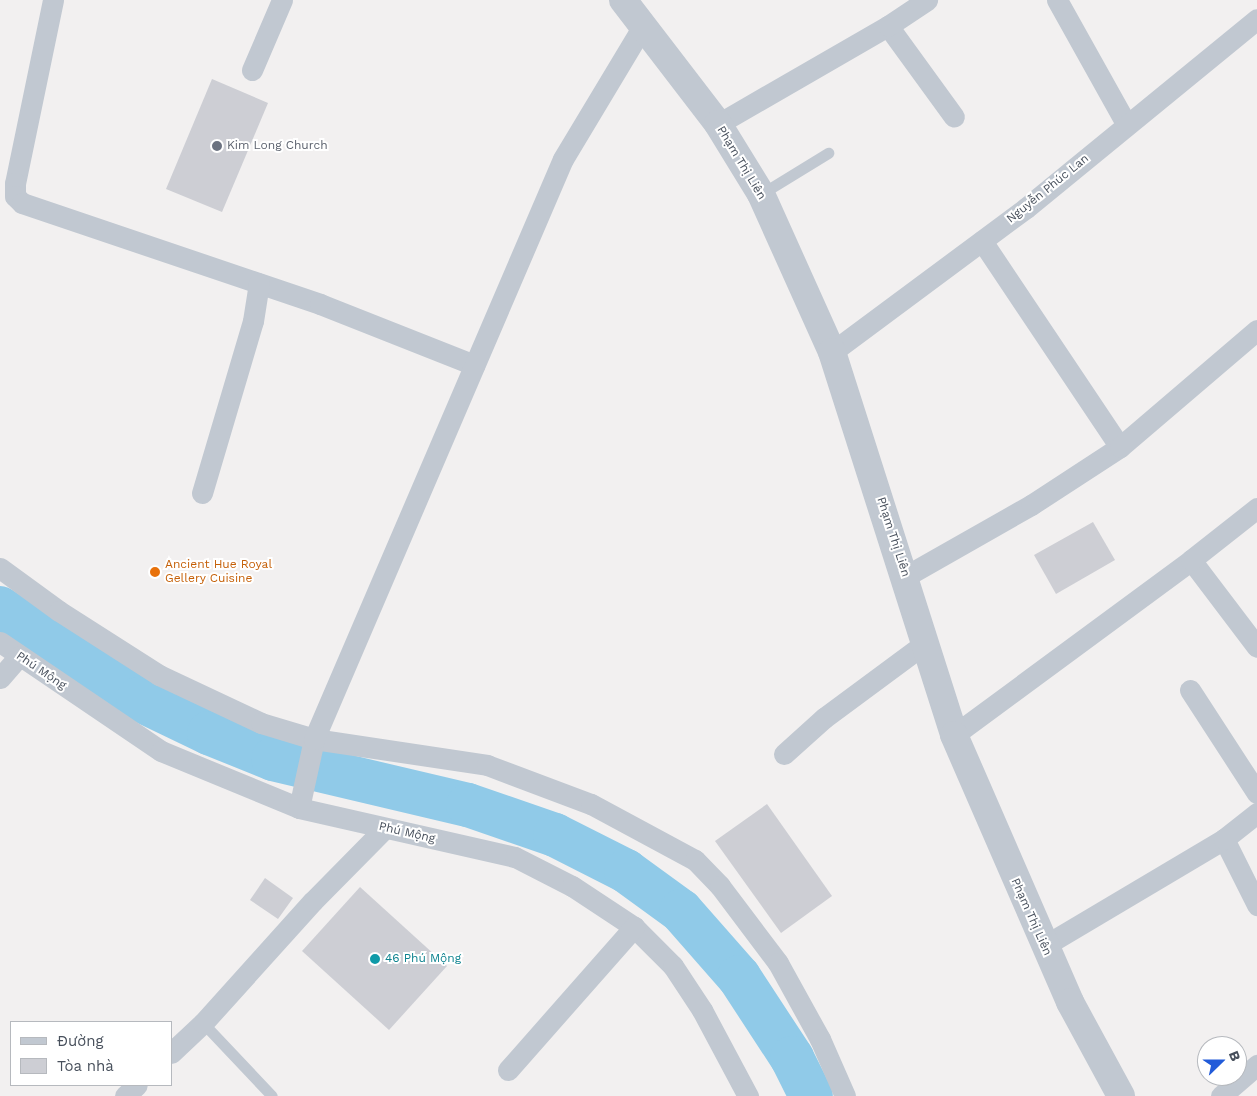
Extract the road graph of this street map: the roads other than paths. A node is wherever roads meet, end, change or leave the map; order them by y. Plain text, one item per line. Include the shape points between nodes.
1 (53, 0) edge
2 (282, 0) edge
3 (927, 0) edge
4 (1057, 0) edge
5 (632, 8) edge
6 (1257, 19) edge
7 (888, 26) junction
8 (252, 70) dead end
9 (954, 117) dead end
10 (718, 124) junction
11 (1127, 125) junction
12 (828, 152) dead end
13 (761, 194) junction
14 (982, 241) junction
15 (259, 283) junction
16 (1257, 330) edge
17 (832, 352) junction
18 (474, 365) junction
19 (1120, 447) junction
20 (202, 493) dead end
21 (1257, 508) edge
22 (1191, 560) junction
23 (0, 568) edge
24 (906, 576) junction
25 (0, 642) edge
26 (924, 644) junction
27 (1257, 647) edge
28 (19, 656) junction
29 (0, 678) edge
30 (1190, 690) dead end
31 (954, 735) junction
32 (312, 746) junction
33 (784, 754) dead end
34 (1257, 793) edge
35 (300, 798) junction
36 (1257, 813) edge
37 (384, 829) junction
38 (1224, 839) junction
39 (1257, 905) edge
40 (634, 927) junction
41 (1044, 946) junction
42 (203, 1023) junction
43 (172, 1052) edge
44 (1257, 1065) edge
45 (508, 1070) dead end
46 (136, 1086) edge
47 (125, 1096) edge
48 (272, 1096) edge
49 (748, 1096) edge
50 (845, 1096) edge
51 (1121, 1096) edge
52 (1221, 1096) edge

1 - 15 street via 15,196 22,203
2 - 8 street
3 - 7 street
4 - 11 street
5 - 10 street, Phạm Thị Liên
5 - 18 street
6 - 11 street, Nguyễn Phúc Lan
7 - 9 street
7 - 10 street
10 - 13 street, Phạm Thị Liên
11 - 14 street, Nguyễn Phúc Lan
12 - 13 lane
13 - 17 street, Phạm Thị Liên
14 - 17 street, Nguyễn Phúc Lan
14 - 19 street
15 - 18 street
15 - 20 street via 253,321
16 - 19 street
17 - 24 street, Phạm Thị Liên
18 - 32 street
19 - 24 street via 1031,505
21 - 22 street
22 - 27 street
22 - 31 street
23 - 32 street via 59,611 159,675
24 - 26 street, Phạm Thị Liên
25 - 28 street, Phú Mộng
26 - 31 street, Phạm Thị Liên
26 - 33 street via 824,718
28 - 29 street
28 - 35 street, Phú Mộng via 161,751
30 - 34 street
31 - 41 street, Phạm Thị Liên
32 - 35 street
32 - 50 street via 487,765 591,804 695,860 720,886 778,963 820,1039
35 - 37 street, Phú Mộng
36 - 38 street
37 - 40 street, Phú Mộng via 515,857 572,886
37 - 42 street via 312,901
38 - 39 street
38 - 41 street
40 - 45 street
40 - 49 street, Phú Mộng via 678,973 702,1010
41 - 51 street, Phạm Thị Liên
42 - 43 street
42 - 48 lane
44 - 52 street
46 - 47 street

